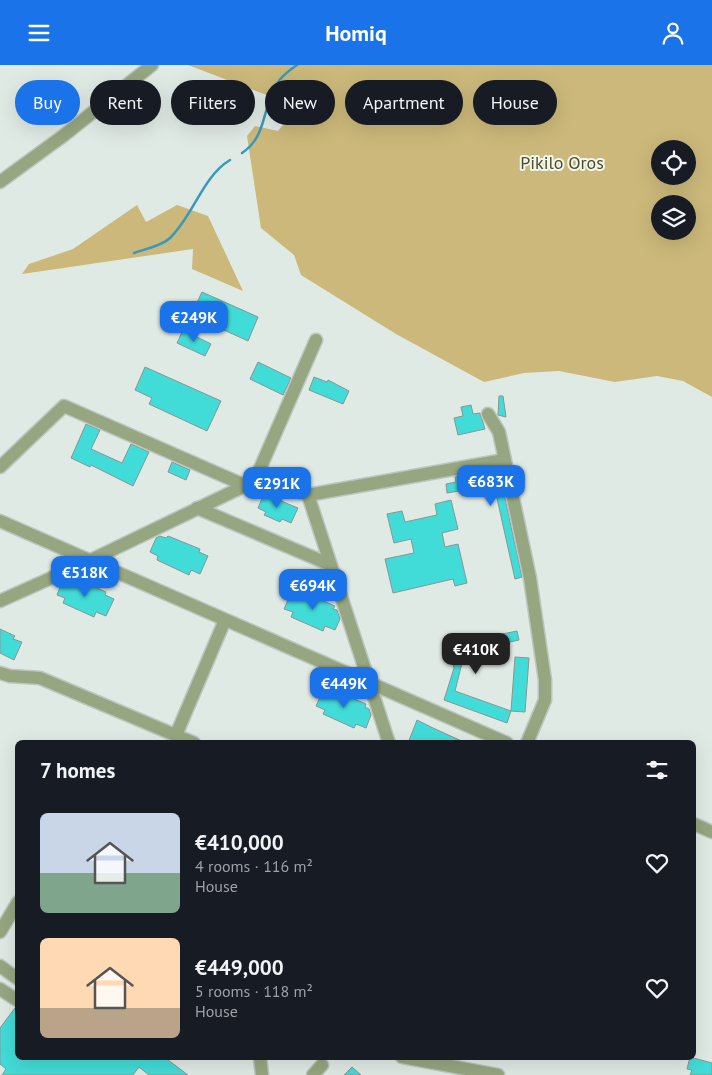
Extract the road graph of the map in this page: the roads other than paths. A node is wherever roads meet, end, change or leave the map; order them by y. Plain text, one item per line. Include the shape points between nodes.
1 (152, 65) edge
2 (0, 182) edge
3 (316, 340) dead end
4 (488, 414) dead end
5 (504, 460) junction
6 (0, 467) edge
7 (249, 483) junction
8 (308, 495) junction
9 (196, 508) junction
10 (0, 521) edge
11 (89, 561) junction
12 (331, 565) junction
13 (0, 601) edge
14 (225, 620) junction
15 (0, 673) edge
16 (368, 680) junction
17 (176, 735) junction
18 (187, 740) edge
19 (388, 740) edge
20 (500, 740) edge
21 (528, 740) edge
22 (696, 825) edge
23 (712, 832) edge
24 (15, 907) edge
25 (0, 932) edge
26 (0, 966) edge
27 (15, 977) edge
28 (0, 989) edge
29 (15, 1000) edge
30 (260, 1060) edge
31 (418, 1060) edge
32 (262, 1075) edge
33 (498, 1075) edge

1 - 2 street
3 - 7 street
4 - 5 street via 499,432
5 - 8 street
5 - 21 street via 530,578 545,680 544,700
6 - 7 street via 64,405
7 - 8 street via 263,477
7 - 9 street
8 - 12 street
9 - 11 street
9 - 12 street
10 - 11 street
11 - 13 street
11 - 14 street
12 - 16 street
14 - 16 street
14 - 17 street
15 - 17 street via 10,677 40,678
16 - 19 street
16 - 20 street
17 - 18 street
22 - 23 street
24 - 25 street
26 - 27 street
28 - 29 street
30 - 32 street
31 - 33 street

